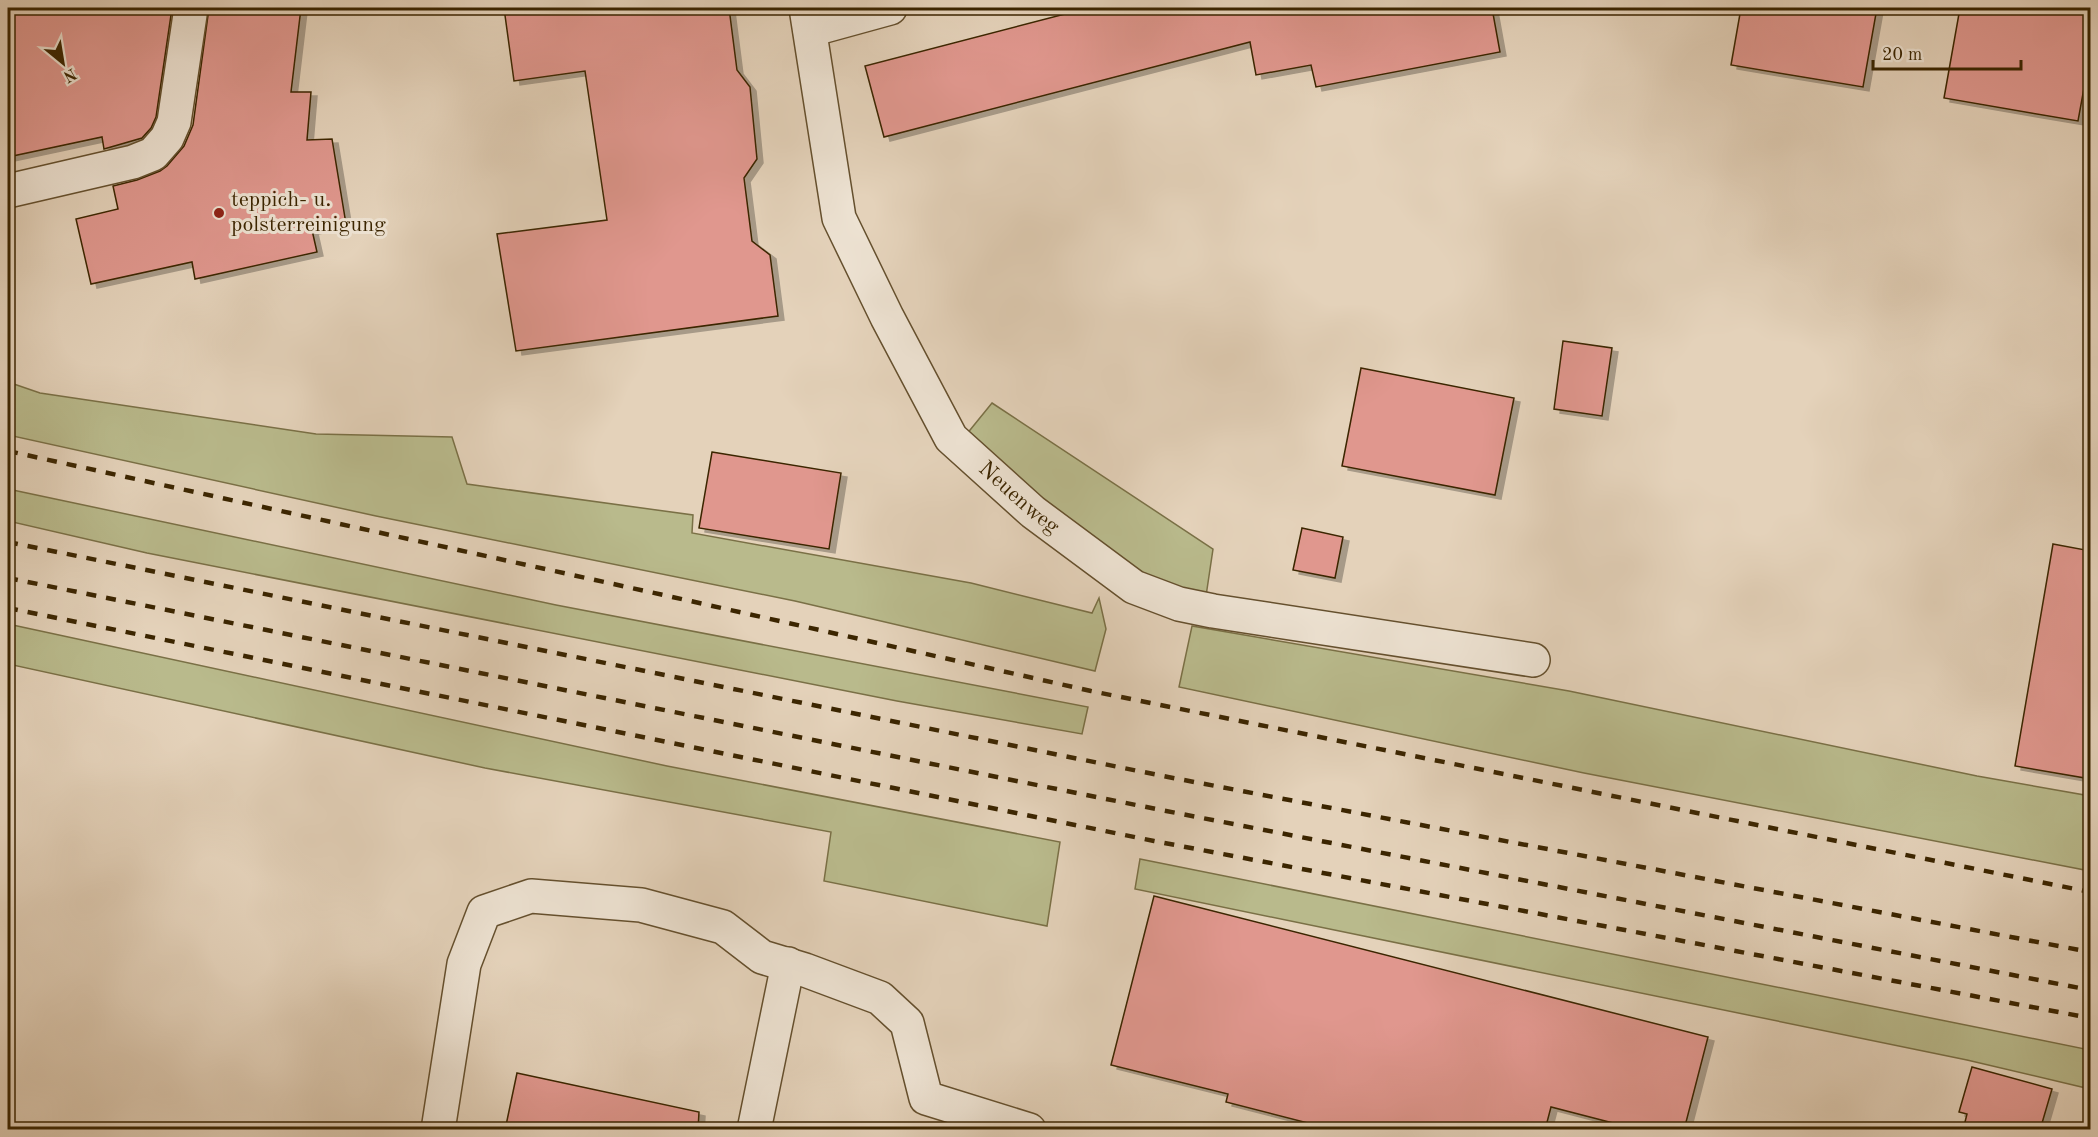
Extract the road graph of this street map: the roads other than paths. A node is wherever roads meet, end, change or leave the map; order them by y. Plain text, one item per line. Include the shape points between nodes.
1 (190, 8) edge
2 (890, 8) edge
3 (808, 19) edge
4 (8, 191) edge
5 (1533, 660) dead end
6 (788, 964) junction
7 (438, 1130) edge
8 (754, 1130) edge
9 (1029, 1130) edge

1 - 4 street via 174,122 153,154
2 - 3 street
3 - 5 street, Neuenweg via 839,218 951,438 1033,512 1134,587 1179,604
6 - 7 street via 762,957 723,927 640,905 531,896 484,912 464,964
6 - 8 street
6 - 9 street via 880,998 907,1023 926,1098

